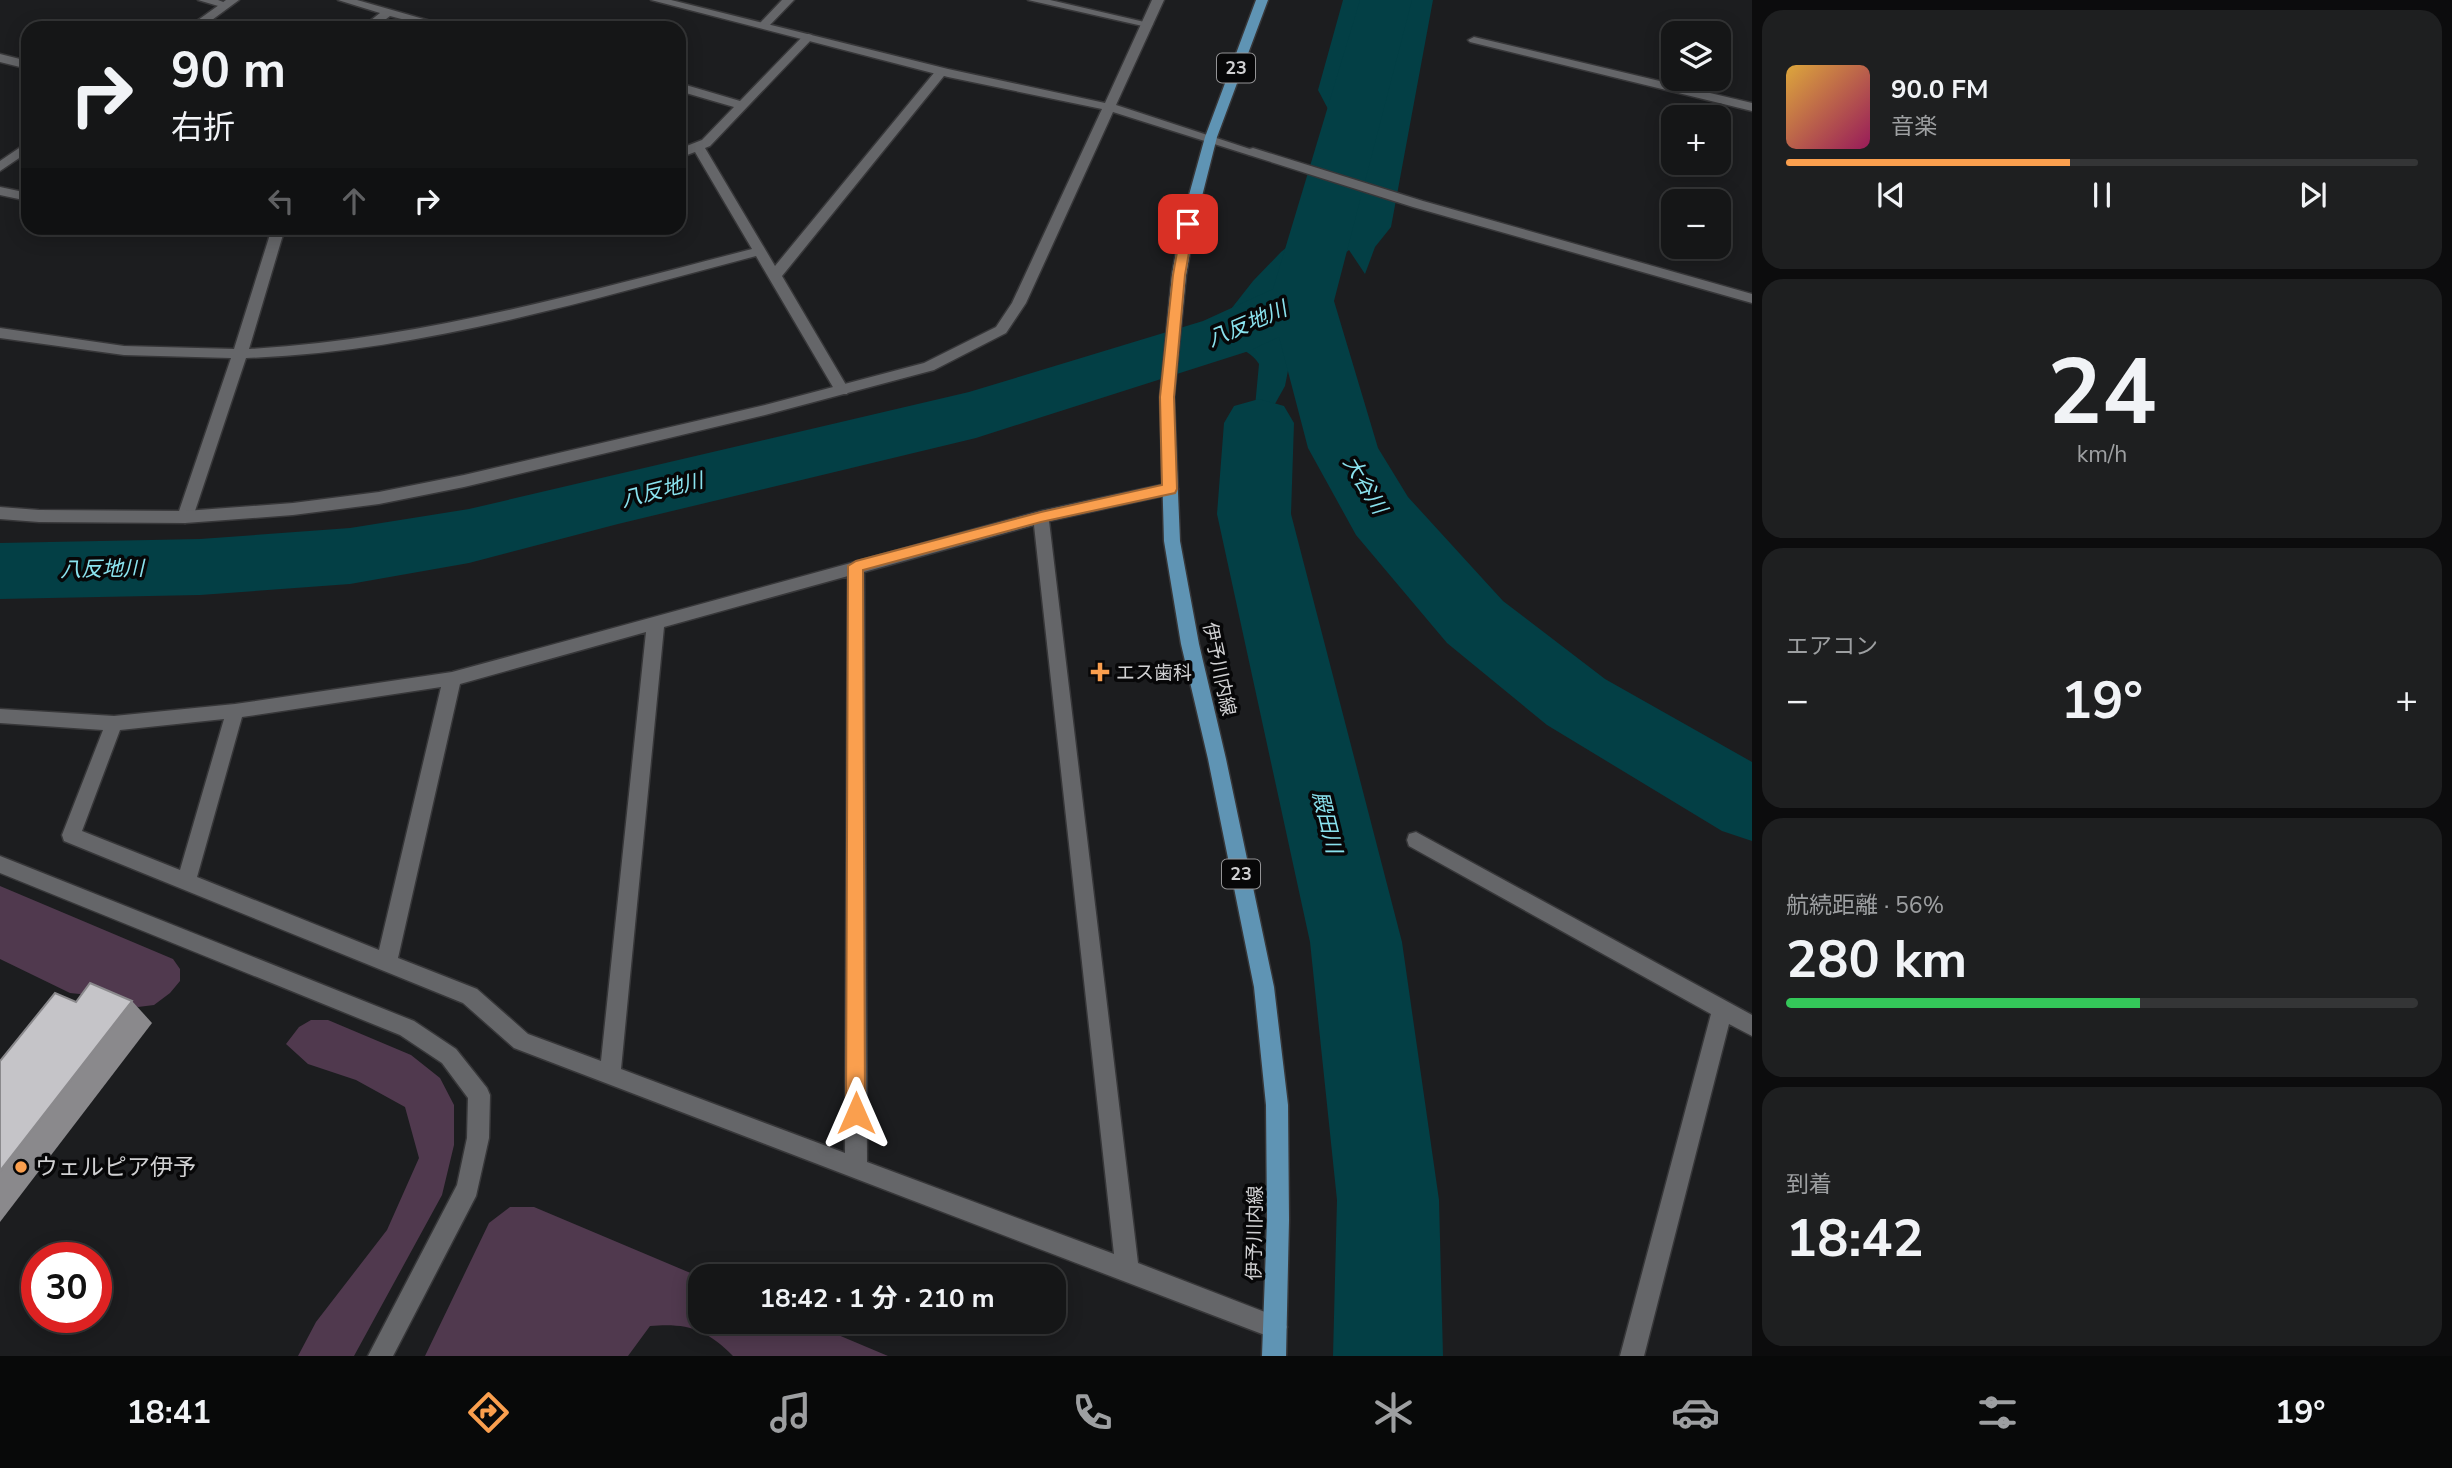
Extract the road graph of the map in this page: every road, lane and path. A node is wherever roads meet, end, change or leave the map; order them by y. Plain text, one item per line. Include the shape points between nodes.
1 (204, 0) edge
2 (344, 0) edge
3 (657, 0) edge
4 (788, 0) edge
5 (1034, 0) edge
6 (1158, 0) edge
7 (1262, 0) edge
8 (229, 3) edge
9 (388, 12) junction
10 (203, 21) edge
11 (376, 21) edge
12 (422, 21) edge
13 (1147, 24) junction
14 (764, 25) junction
15 (808, 37) junction
16 (1474, 40) dead end
17 (0, 58) edge
18 (21, 63) edge
19 (942, 71) junction
20 (686, 89) edge
21 (742, 105) junction
22 (1108, 107) junction
23 (1752, 107) edge
24 (1211, 137) junction
25 (699, 148) junction
26 (21, 151) edge
27 (686, 152) edge
28 (0, 167) edge
29 (0, 191) edge
30 (21, 196) edge
31 (276, 235) edge
32 (760, 251) junction
33 (775, 275) junction
34 (1752, 299) edge
35 (0, 333) edge
36 (240, 353) junction
37 (842, 390) junction
38 (1170, 489) junction
39 (0, 513) edge
40 (185, 516) junction
41 (1041, 517) junction
42 (856, 566) junction
43 (656, 622) junction
44 (452, 679) junction
45 (235, 711) junction
46 (0, 716) edge
47 (114, 723) junction
48 (1416, 840) dead end
49 (0, 863) edge
50 (186, 882) junction
51 (387, 961) junction
52 (1723, 1009) junction
53 (1752, 1026) edge
54 (610, 1074) junction
55 (856, 1168) junction
56 (1127, 1271) junction
57 (1275, 1327) junction
58 (380, 1356) edge
59 (1274, 1356) edge
60 (1632, 1356) edge

1 - 8 street
2 - 9 street
3 - 14 street
4 - 14 street
5 - 13 street
6 - 13 street
7 - 24 main road, 伊予川内線 / 23
8 - 10 street
9 - 11 street
9 - 12 street
13 - 22 street
14 - 15 street
15 - 19 street
15 - 21 street
16 - 23 street
17 - 18 street
19 - 22 street
19 - 33 street
20 - 21 street
21 - 25 street
22 - 24 street
22 - 37 street via 1019,303 1001,330 929,367
24 - 34 street via 1418,204
24 - 38 main road, 伊予川内線 / 23 via 1179,275 1167,397
25 - 27 street
25 - 32 street
26 - 28 street
29 - 30 street
31 - 36 street
32 - 33 street
32 - 36 street via 519,312 405,335 333,347
33 - 37 street
35 - 36 street via 102,350
36 - 40 street
37 - 40 street via 416,491 293,509
38 - 41 street
38 - 57 main road, 伊予川内線 / 23 via 1172,541 1191,644 1264,987 1277,1105
39 - 40 street
41 - 42 street
41 - 56 street
42 - 43 street
42 - 55 street
43 - 44 street
43 - 54 street
44 - 45 street
44 - 51 street
45 - 47 street
45 - 50 street
46 - 47 street
47 - 50 street via 71,835
48 - 52 street
49 - 58 street via 407,1028 449,1056 479,1095 478,1138 468,1188
50 - 51 street
51 - 54 street via 470,996 521,1041
52 - 53 street
52 - 60 street
54 - 55 street
55 - 56 street
56 - 57 street
57 - 59 main road, 伊予川内線 / 23

